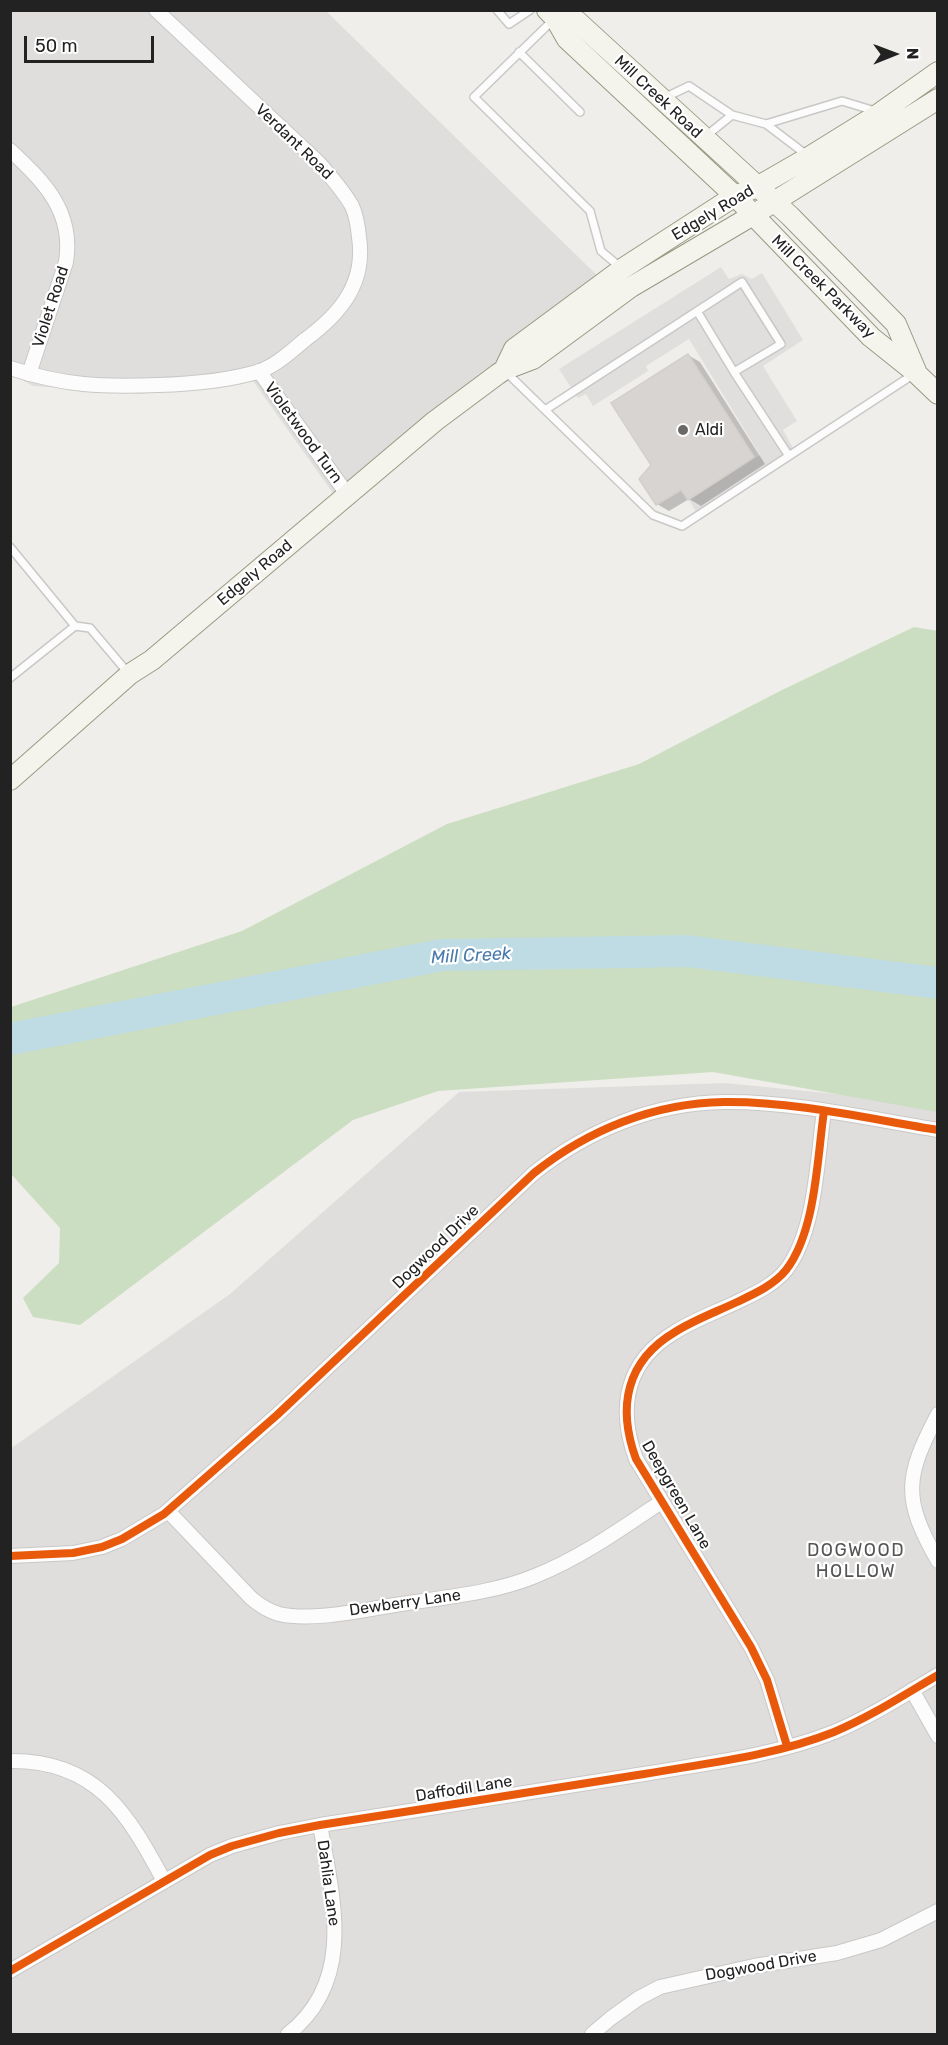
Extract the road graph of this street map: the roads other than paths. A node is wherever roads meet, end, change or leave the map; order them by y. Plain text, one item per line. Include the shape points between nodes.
1 (156, 10) edge
2 (497, 10) edge
3 (530, 10) edge
4 (551, 14) edge
5 (519, 52) junction
6 (938, 72) edge
7 (661, 99) junction
8 (938, 99) edge
9 (580, 112) dead end
10 (880, 113) junction
11 (732, 115) junction
12 (766, 124) junction
13 (703, 138) junction
14 (10, 150) edge
15 (809, 157) junction
16 (757, 187) junction
17 (735, 196) junction
18 (773, 202) junction
19 (753, 215) junction
20 (622, 268) junction
21 (697, 311) junction
22 (10, 368) edge
23 (504, 370) junction
24 (259, 371) junction
25 (734, 372) junction
26 (916, 373) junction
27 (29, 374) junction
28 (938, 394) edge
29 (545, 410) junction
30 (789, 456) junction
31 (347, 494) junction
32 (10, 547) edge
33 (75, 626) junction
34 (130, 674) junction
35 (10, 678) edge
36 (10, 780) edge
37 (824, 1111) junction
38 (938, 1130) edge
39 (938, 1414) edge
40 (661, 1502) junction
41 (168, 1511) junction
42 (10, 1556) edge
43 (938, 1561) edge
44 (938, 1675) edge
45 (912, 1690) junction
46 (938, 1736) edge
47 (787, 1746) junction
48 (10, 1761) edge
49 (320, 1825) junction
50 (164, 1881) junction
51 (938, 1911) edge
52 (10, 1971) edge
53 (288, 2034) edge
54 (592, 2034) edge

1 - 24 street, Verdant Road via 319,163 340,188 357,221 362,252 359,271 337,312 276,363
2 - 3 lane via 508,24
4 - 5 lane
4 - 7 main road, Mill Creek Road via 577,21
4 - 17 main road, Mill Creek Road via 567,39
5 - 9 lane
5 - 20 lane via 474,97 590,211 601,251
6 - 10 main road, Edgely Road
7 - 11 lane via 689,86
7 - 13 main road, Mill Creek Road
8 - 18 main road, Edgely Road
10 - 12 lane via 842,101
10 - 15 main road, Edgely Road
11 - 12 lane
11 - 13 lane
12 - 15 lane
13 - 16 main road, Mill Creek Road
14 - 27 street, Violet Road via 52,193 66,234 66,262
15 - 16 main road, Edgely Road
16 - 17 main road, Edgely Road
16 - 18 main road, Mill Creek Parkway
17 - 19 main road, Mill Creek Parkway
17 - 20 main road, Edgely Road
18 - 19 main road, Edgely Road
18 - 26 main road, Mill Creek Parkway via 896,324
19 - 23 main road, Edgely Road via 631,287 533,359
19 - 26 main road, Mill Creek Parkway via 871,337
20 - 23 main road, Edgely Road via 514,349
21 - 25 lane
21 - 25 lane via 742,282 781,344
21 - 29 lane
22 - 27 street, Verdant Road
23 - 29 lane
23 - 31 main road, Edgely Road
24 - 27 street, Verdant Road via 216,381 103,387
24 - 31 street, Violetwood Turn
25 - 30 lane
26 - 28 main road, Mill Creek Parkway
26 - 30 lane
29 - 30 lane via 653,515 682,526
31 - 34 main road, Edgely Road via 152,660
32 - 33 lane
33 - 34 lane via 90,628
33 - 35 lane
34 - 36 main road, Edgely Road
37 - 38 street, Dogwood Drive
37 - 40 street, Deepgreen Lane via 804,1238 785,1271 759,1291 674,1332 650,1351 633,1378 625,1415 630,1442
37 - 41 street, Dogwood Drive via 724,1102 691,1104 616,1124 560,1152
39 - 43 street via 923,1441 911,1480 917,1518
40 - 41 street, Dewberry Lane via 570,1560 510,1585 300,1616 278,1614 261,1606
40 - 47 street, Deepgreen Lane via 752,1647 767,1680
41 - 42 street, Dogwood Drive via 102,1547 74,1553
44 - 45 street, Daffodil Lane
45 - 46 street
45 - 47 street, Daffodil Lane via 833,1732
47 - 49 street, Daffodil Lane via 639,1775
48 - 50 street via 41,1763 64,1770 99,1789 133,1826
49 - 50 street, Daffodil Lane via 232,1846
49 - 53 street, Dahlia Lane via 332,1895 334,1957 326,1986 314,2008
50 - 52 street, Daffodil Lane
51 - 54 street, Dogwood Drive via 880,1940 837,1953 660,1987

